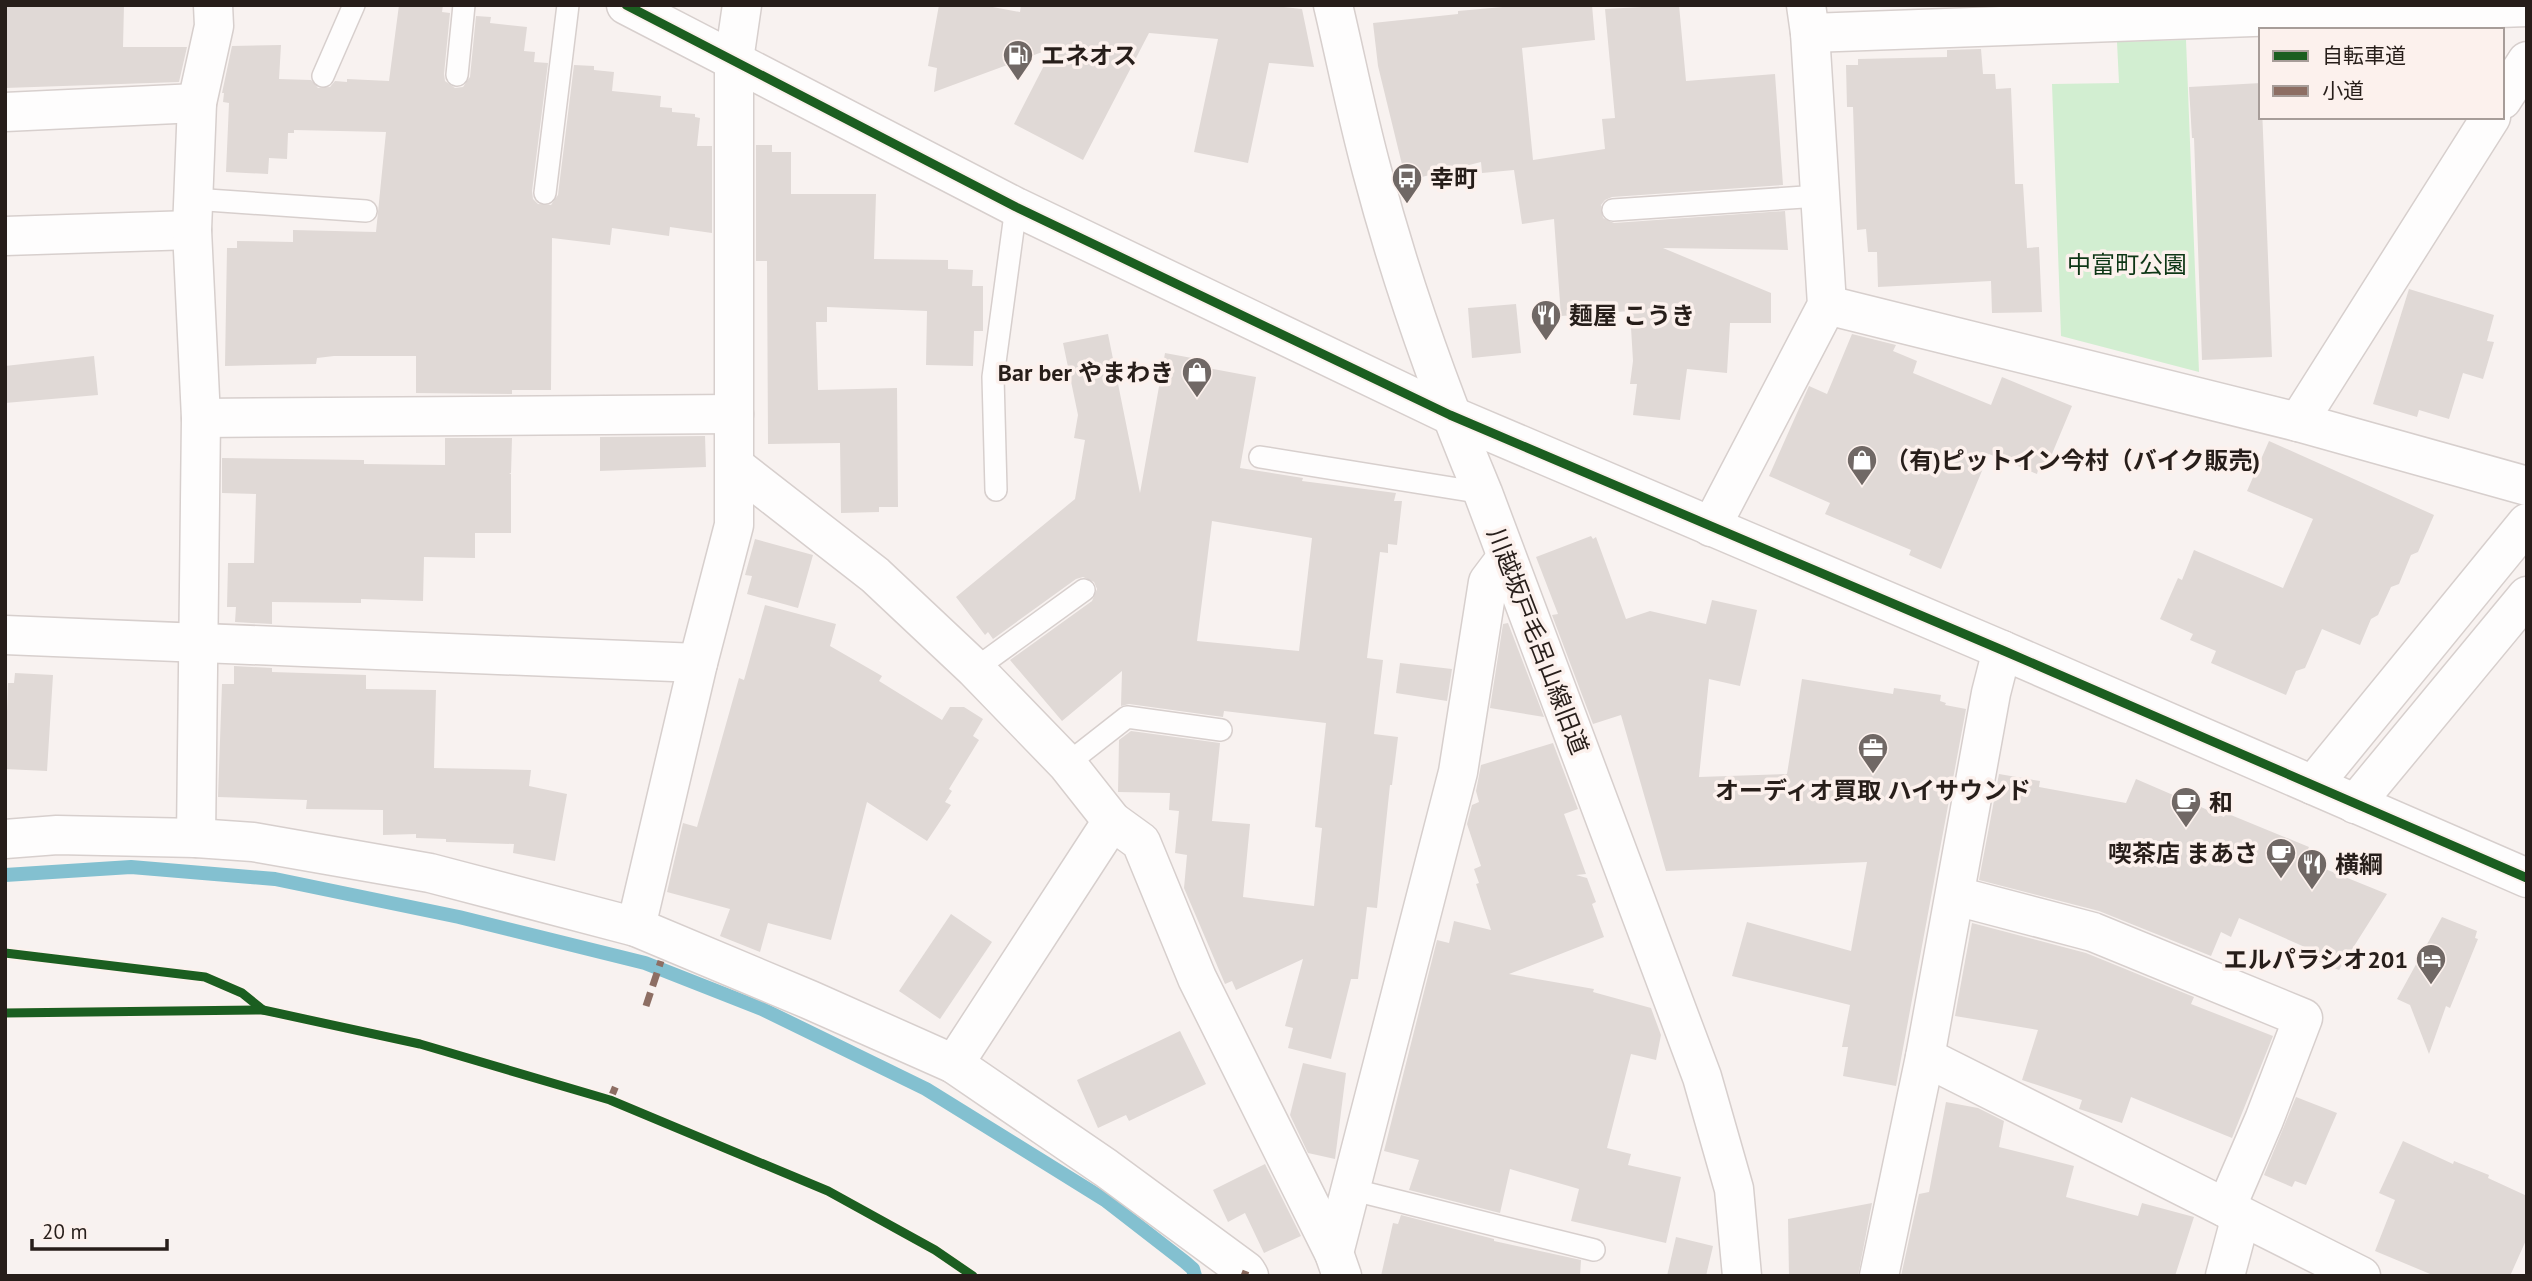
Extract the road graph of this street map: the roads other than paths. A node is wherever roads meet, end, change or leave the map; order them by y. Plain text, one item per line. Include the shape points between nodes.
1 (213, 5) edge
2 (354, 5) edge
3 (464, 5) edge
4 (568, 5) edge
5 (626, 5) edge
6 (742, 5) edge
7 (1333, 5) edge
8 (2527, 7) edge
9 (1808, 19) edge
10 (734, 60) junction
11 (2527, 61) edge
12 (457, 75) dead end
13 (323, 76) dead end
14 (2504, 97) edge
15 (197, 103) junction
16 (5, 111) edge
17 (2490, 119) edge
18 (545, 193) dead end
19 (1819, 196) junction
20 (1016, 207) junction
21 (1613, 210) dead end
22 (366, 211) dead end
23 (193, 214) junction
24 (5, 236) edge
25 (1828, 305) junction
26 (734, 414) junction
27 (1450, 415) junction
28 (201, 418) junction
29 (2298, 422) junction
30 (1261, 457) dead end
31 (735, 466) junction
32 (2527, 486) edge
33 (996, 490) dead end
34 (1483, 492) junction
35 (2527, 523) edge
36 (1711, 527) junction
37 (1506, 558) junction
38 (1084, 590) dead end
39 (2527, 596) edge
40 (5, 635) edge
41 (197, 643) junction
42 (2002, 650) junction
43 (698, 663) junction
44 (975, 670) junction
45 (1222, 730) dead end
46 (1067, 764) junction
47 (2313, 785) junction
48 (2355, 804) junction
49 (1112, 821) junction
50 (196, 838) junction
51 (5, 839) edge
52 (2527, 878) edge
53 (1956, 896) junction
54 (636, 927) junction
55 (1925, 1056) junction
56 (954, 1064) junction
57 (1350, 1189) junction
58 (2234, 1212) junction
59 (1594, 1250) dead end
60 (1338, 1268) edge
61 (1250, 1276) edge
62 (1742, 1276) edge
63 (1879, 1276) edge
64 (2225, 1276) edge
65 (2361, 1276) edge

1 - 15 street via 214,26
2 - 13 lane
3 - 12 lane
4 - 18 lane
5 - 10 street
6 - 10 street
7 - 27 street, 川越坂戸毛呂山線旧道 via 1374,181
8 - 9 street
9 - 19 street
10 - 20 street
10 - 26 street
11 - 14 street
15 - 16 street
15 - 23 street
17 - 29 street
19 - 21 lane
19 - 25 street
20 - 27 street
20 - 33 lane via 993,377
22 - 23 lane
23 - 24 street
23 - 28 street
25 - 29 street
25 - 36 street
26 - 28 street
26 - 31 street
27 - 34 street, 川越坂戸毛呂山線旧道
27 - 36 street
28 - 41 street
29 - 32 street
30 - 34 lane
31 - 43 street via 734,526
31 - 44 street via 875,575
34 - 37 street, 川越坂戸毛呂山線旧道
35 - 47 street
36 - 42 street
37 - 57 street via 1488,582 1458,772
37 - 62 street, 川越坂戸毛呂山線旧道 via 1702,1077 1734,1189
38 - 44 lane
39 - 48 street
40 - 41 street
41 - 43 street
41 - 50 street
42 - 47 street
42 - 53 street
43 - 54 street
44 - 46 street
45 - 46 lane via 1127,717
46 - 49 street
47 - 48 street
48 - 52 street
49 - 56 street
49 - 60 street via 1140,842 1197,978
50 - 51 street via 57,835
50 - 54 street via 253,842 430,873
53 - 55 street
53 - 58 street via 2093,932 2304,1018
54 - 56 street
55 - 58 street
55 - 63 street
56 - 61 street via 1106,1168
57 - 59 lane
57 - 60 street
58 - 64 street
58 - 65 street

